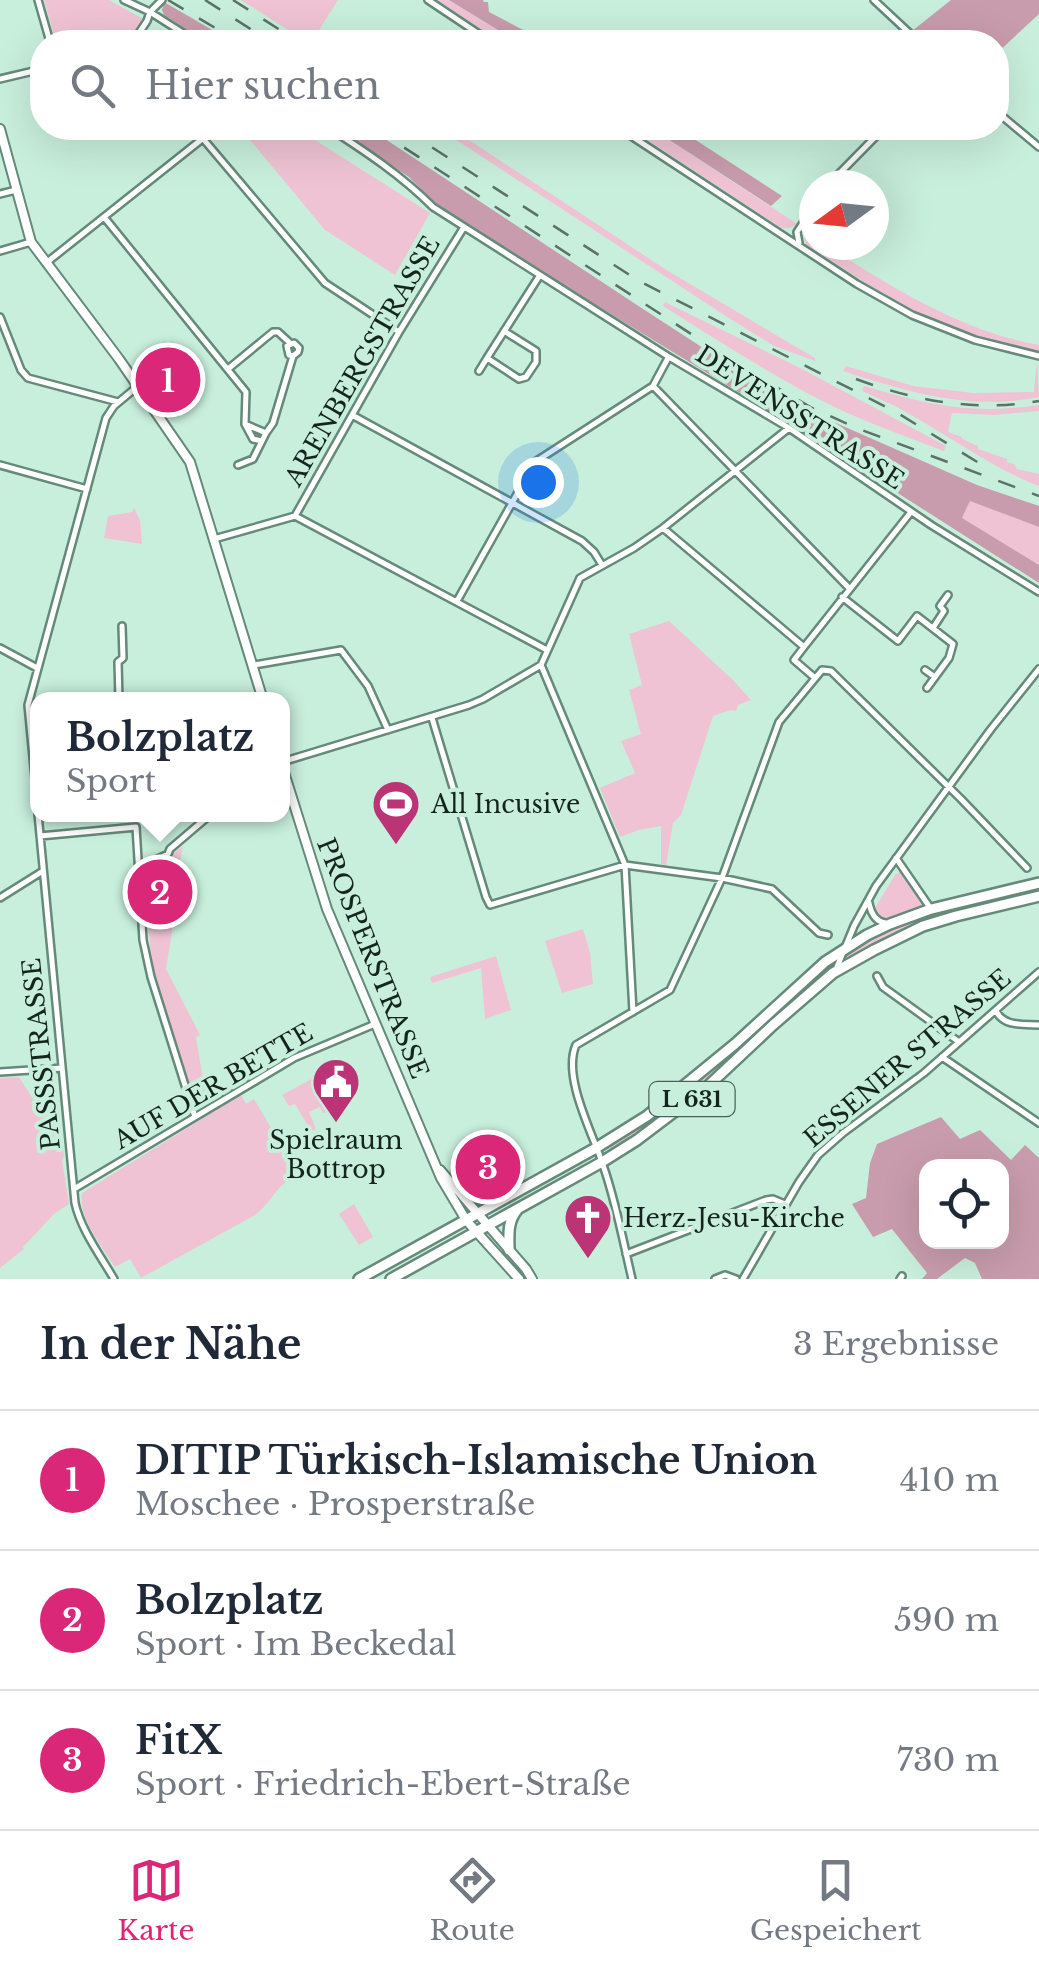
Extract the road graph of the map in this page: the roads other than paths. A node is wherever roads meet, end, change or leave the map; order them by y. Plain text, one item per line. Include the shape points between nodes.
1 (38, 0) edge
2 (124, 0) edge
3 (162, 0) edge
4 (428, 0) edge
5 (874, 0) edge
6 (150, 12) junction
7 (47, 30) edge
8 (141, 30) edge
9 (178, 30) edge
10 (473, 30) edge
11 (906, 30) edge
12 (30, 72) edge
13 (0, 79) edge
14 (1009, 122) edge
15 (0, 129) edge
16 (200, 140) edge
17 (204, 140) edge
18 (348, 140) edge
19 (637, 140) edge
20 (872, 140) edge
21 (1039, 147) edge
22 (843, 170) edge
23 (16, 190) junction
24 (0, 194) edge
25 (104, 218) junction
26 (464, 227) junction
27 (31, 242) junction
28 (799, 245) edge
29 (0, 251) edge
30 (821, 260) edge
31 (46, 264) junction
32 (540, 274) junction
33 (0, 317) edge
34 (504, 330) junction
35 (400, 332) junction
36 (669, 356) junction
37 (1039, 356) edge
38 (487, 358) junction
39 (228, 368) junction
40 (479, 371) dead end
41 (138, 386) junction
42 (653, 386) junction
43 (118, 402) junction
44 (352, 415) junction
45 (245, 424) junction
46 (788, 428) junction
47 (266, 433) junction
48 (262, 441) junction
49 (0, 465) edge
50 (238, 465) dead end
51 (736, 471) junction
52 (88, 490) junction
53 (513, 501) junction
54 (911, 512) junction
55 (295, 516) junction
56 (663, 528) junction
57 (214, 539) junction
58 (602, 566) junction
59 (849, 588) junction
60 (1039, 592) edge
61 (948, 595) dead end
62 (842, 597) junction
63 (457, 601) junction
64 (122, 626) dead end
65 (932, 628) junction
66 (804, 646) junction
67 (0, 648) edge
68 (547, 650) junction
69 (252, 665) junction
70 (542, 665) junction
71 (37, 668) junction
72 (1039, 669) edge
73 (925, 670) dead end
74 (935, 677) junction
75 (815, 678) junction
76 (928, 688) dead end
77 (31, 692) edge
78 (121, 692) edge
79 (260, 692) edge
80 (30, 697) edge
81 (28, 705) joint
82 (432, 718) junction
83 (30, 726) edge
84 (388, 730) junction
85 (290, 761) edge
86 (949, 789) junction
87 (290, 790) edge
88 (39, 822) edge
89 (202, 822) edge
90 (40, 836) junction
91 (896, 858) junction
92 (625, 866) junction
93 (139, 868) junction
94 (1028, 868) dead end
95 (42, 871) junction
96 (722, 878) junction
97 (1039, 883) edge
98 (1039, 896) edge
99 (0, 898) edge
100 (868, 900) junction
101 (931, 909) junction
102 (890, 924) junction
103 (828, 935) dead end
104 (844, 948) junction
105 (1039, 972) edge
106 (833, 973) junction
107 (876, 976) dead end
108 (996, 1011) junction
109 (633, 1012) junction
110 (375, 1024) junction
111 (1039, 1025) edge
112 (959, 1042) junction
113 (942, 1058) junction
114 (62, 1068) junction
115 (0, 1072) edge
116 (195, 1117) junction
117 (1039, 1123) edge
118 (596, 1148) junction
119 (434, 1162) junction
120 (602, 1162) junction
121 (458, 1189) junction
122 (74, 1190) junction
123 (514, 1194) junction
124 (786, 1204) junction
125 (518, 1209) junction
126 (477, 1214) junction
127 (466, 1220) junction
128 (487, 1226) junction
129 (477, 1232) junction
130 (509, 1250) junction
131 (626, 1254) junction
132 (114, 1279) edge
133 (360, 1279) edge
134 (391, 1279) edge
135 (519, 1279) edge
136 (532, 1279) edge
137 (632, 1279) edge
138 (714, 1279) edge
139 (740, 1279) edge

1 - 7 street
2 - 6 street
3 - 6 street
4 - 10 street
5 - 11 street
6 - 8 street
6 - 9 street
12 - 13 street
14 - 21 street
15 - 23 main road
16 - 25 street
17 - 35 street via 325,284
18 - 26 street, DEVENSSTRASSE
19 - 28 street
20 - 22 street
23 - 24 street
23 - 27 main road
25 - 31 street
25 - 39 street
26 - 32 street, DEVENSSTRASSE
26 - 35 street, ARENBERGSTRASSE
27 - 29 street
27 - 31 main road
30 - 37 street via 912,315
31 - 41 main road
32 - 34 street
32 - 36 street, DEVENSSTRASSE
33 - 43 street via 28,378
34 - 38 street
34 - 38 street via 536,351 536,362 519,379
35 - 44 street, ARENBERGSTRASSE
36 - 42 street
36 - 46 street, DEVENSSTRASSE
38 - 40 street
39 - 45 street via 246,392
39 - 47 street via 270,333 299,348
41 - 43 street, PASSSTRASSE
41 - 57 main road via 190,462
42 - 51 street
42 - 53 street via 535,462
43 - 52 street, PASSSTRASSE via 106,418
44 - 53 street
44 - 55 street, ARENBERGSTRASSE
45 - 47 street
45 - 48 street
46 - 51 street
46 - 54 street, DEVENSSTRASSE
47 - 48 street
48 - 50 street via 253,459
49 - 52 street
51 - 56 street
51 - 59 street
52 - 71 street, PASSSTRASSE
53 - 58 street via 582,540
53 - 63 street
54 - 59 street
54 - 60 street, DEVENSSTRASSE
55 - 57 street
55 - 63 street
56 - 58 street
56 - 66 street
57 - 69 main road
58 - 68 street via 577,582
59 - 62 street
61 - 65 street
62 - 65 street via 898,640 917,616
62 - 66 street
63 - 68 street
64 - 78 street
65 - 74 street via 953,644
66 - 75 street via 794,660
67 - 71 street
68 - 70 street
69 - 79 main road
69 - 84 street via 341,650 368,686
70 - 82 street via 483,699
70 - 92 street
71 - 77 street, PASSSTRASSE
72 - 86 street
73 - 74 street
74 - 76 street
75 - 86 street via 826,669
75 - 96 street via 779,722
80 - 81 street, PASSSTRASSE
81 - 83 street, PASSSTRASSE
82 - 84 street
82 - 92 street via 490,905
84 - 85 street
86 - 91 street
86 - 94 street
87 - 110 main road, PROSPERSTRASSE via 325,904
88 - 90 street, PASSSTRASSE
89 - 93 street via 168,854
90 - 93 street via 136,827
90 - 95 street, PASSSTRASSE
91 - 100 street
91 - 101 street
92 - 96 street
92 - 109 street
93 - 116 street via 150,976
95 - 99 street
95 - 114 street, PASSSTRASSE
96 - 103 street via 772,889
96 - 109 street via 670,990
97 - 101 main road, L 631
98 - 106 main road, L 631 via 923,926
100 - 102 street via 874,917
100 - 104 street
101 - 102 main road, L 631
102 - 104 main road, L 631
104 - 106 street
104 - 118 main road, L 631 via 681,1090
105 - 108 street, ESSENER STRASSE
106 - 120 main road, L 631 via 707,1088
107 - 112 street
108 - 111 street via 1006,1022
108 - 112 street, ESSENER STRASSE
109 - 118 street via 576,1045 572,1054
110 - 116 street, AUF DER BETTE via 294,1058
110 - 119 main road, PROSPERSTRASSE
112 - 113 street, ESSENER STRASSE
113 - 117 street
113 - 124 street, ESSENER STRASSE via 830,1143
114 - 115 street
114 - 122 street, PASSSTRASSE
116 - 122 street, AUF DER BETTE
118 - 120 street
118 - 123 main road, L 631
119 - 121 main road, PROSPERSTRASSE
119 - 127 main road, PROSPERSTRASSE
120 - 125 main road, L 631
120 - 131 street
121 - 123 main road via 480,1198
121 - 126 main road, PROSPERSTRASSE
122 - 132 street, PASSSTRASSE via 78,1216
123 - 126 main road, L 631
124 - 131 street via 766,1200
124 - 139 street, ESSENER STRASSE
125 - 128 main road, L 631
125 - 130 main road
126 - 127 main road, L 631
126 - 128 main road, PROSPERSTRASSE
127 - 129 main road, PROSPERSTRASSE
127 - 133 main road, L 631
128 - 129 main road, L 631
128 - 130 main road, PROSPERSTRASSE
129 - 134 main road, L 631
129 - 135 main road, PROSPERSTRASSE
130 - 136 main road, PROSPERSTRASSE
131 - 137 street
138 - 139 street

